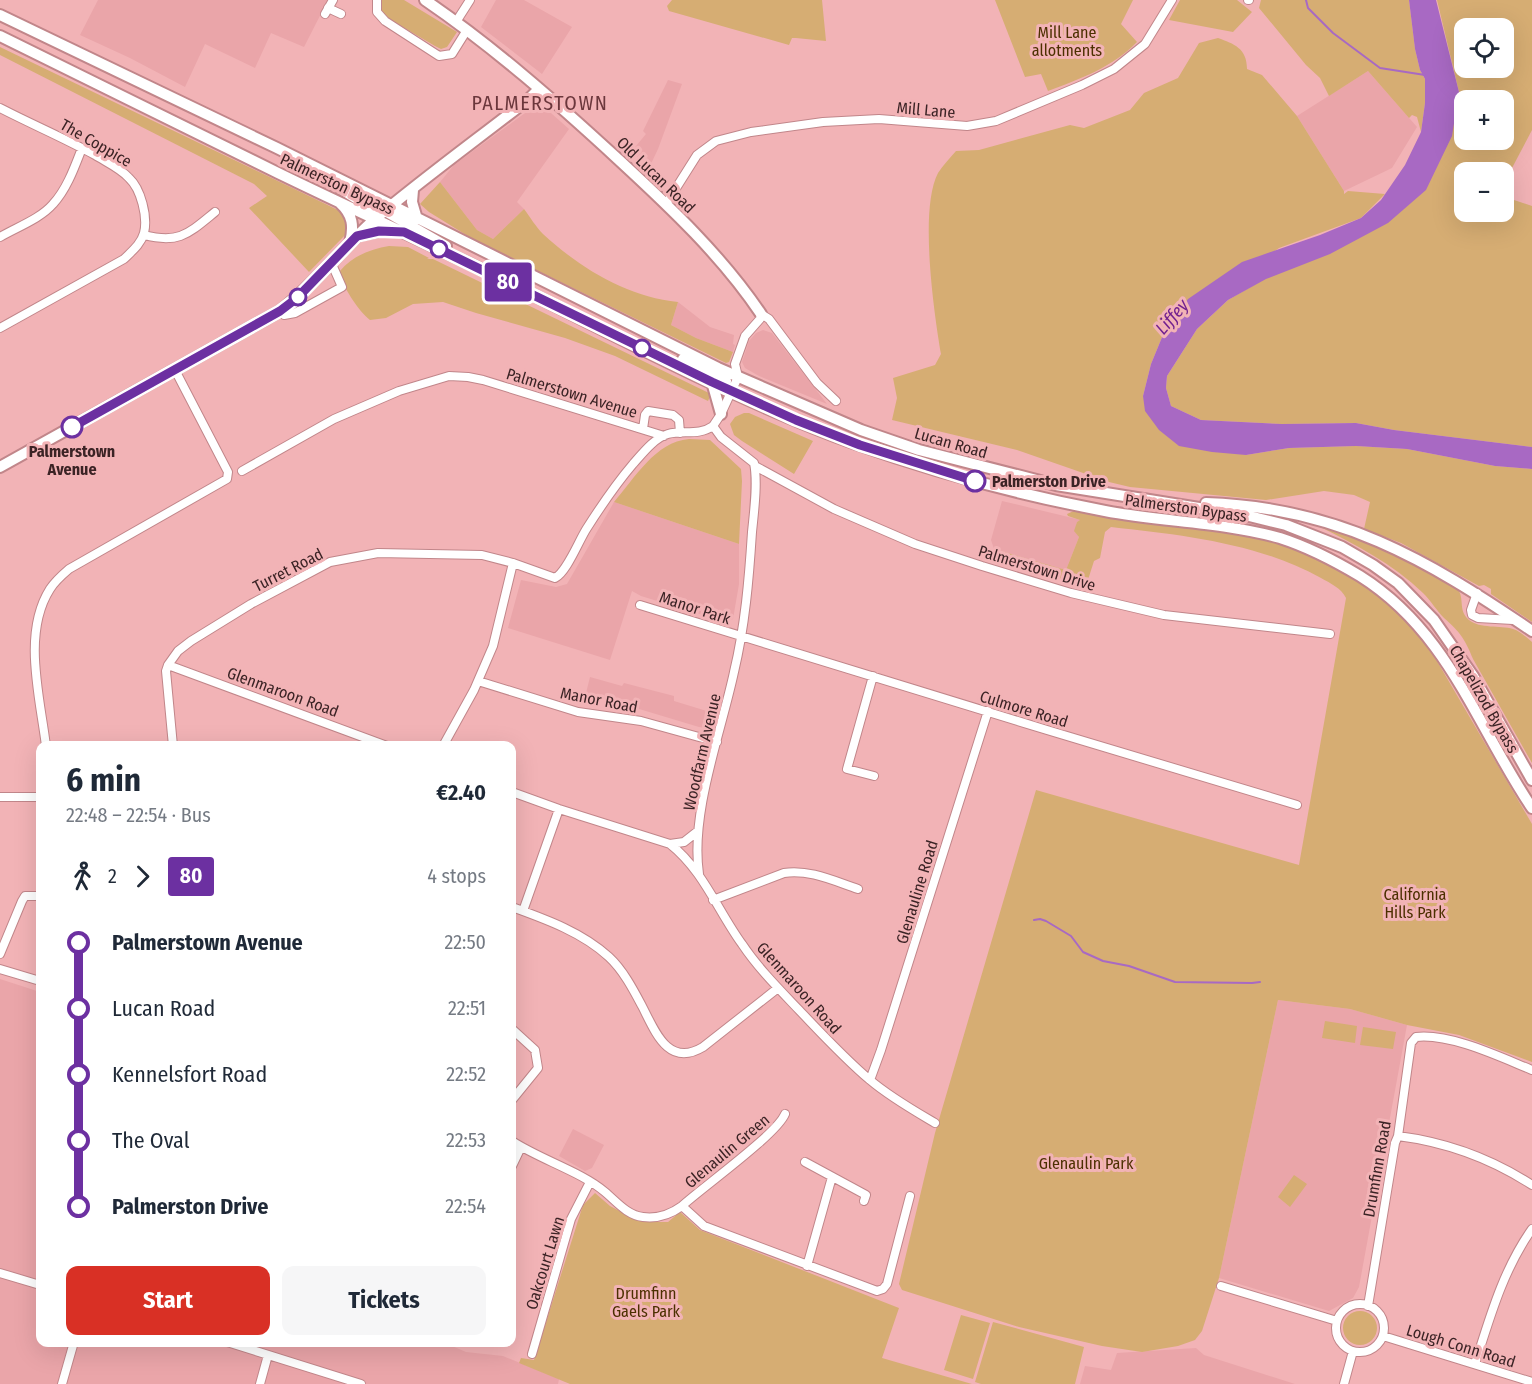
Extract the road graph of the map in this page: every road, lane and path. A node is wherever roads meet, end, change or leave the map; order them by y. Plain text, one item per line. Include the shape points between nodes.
1 (377, 0) edge
2 (425, 0) edge
3 (470, 0) edge
4 (1172, 0) edge
5 (329, 7) edge
6 (341, 14) dead end
7 (0, 15) edge
8 (456, 22) junction
9 (467, 30) junction
10 (0, 36) edge
11 (539, 89) junction
12 (0, 108) edge
13 (82, 148) junction
14 (289, 154) junction
15 (411, 192) junction
16 (368, 194) junction
17 (335, 199) junction
18 (666, 204) junction
19 (215, 212) dead end
20 (384, 213) junction
21 (417, 219) junction
22 (402, 231) junction
23 (1, 235) edge
24 (144, 235) junction
25 (353, 239) junction
26 (331, 262) junction
27 (497, 277) junction
28 (280, 311) junction
29 (761, 315) junction
30 (633, 327) junction
31 (0, 328) edge
32 (175, 370) junction
33 (738, 377) junction
34 (712, 382) junction
35 (732, 392) junction
36 (793, 401) junction
37 (836, 401) dead end
38 (721, 414) junction
39 (796, 420) junction
40 (713, 426) junction
41 (643, 429) junction
42 (681, 434) junction
43 (664, 436) junction
44 (755, 466) junction
45 (0, 467) edge
46 (242, 471) dead end
47 (1167, 502) junction
48 (1280, 538) joint
49 (513, 563) junction
50 (1477, 593) junction
51 (640, 604) dead end
52 (1517, 621) junction
53 (1532, 631) edge
54 (1330, 634) dead end
55 (742, 637) junction
56 (168, 664) junction
57 (873, 676) junction
58 (478, 681) junction
59 (988, 711) junction
60 (45, 741) edge
61 (172, 741) edge
62 (374, 741) edge
63 (446, 741) edge
64 (717, 742) junction
65 (874, 776) dead end
66 (1532, 780) edge
67 (516, 793) edge
68 (0, 797) edge
69 (36, 797) edge
70 (1297, 805) dead end
71 (1532, 808) edge
72 (560, 809) junction
73 (699, 831) junction
74 (670, 844) junction
75 (699, 874) junction
76 (858, 889) dead end
77 (36, 896) edge
78 (713, 900) junction
79 (516, 908) edge
80 (523, 911) junction
81 (0, 954) edge
82 (0, 969) edge
83 (36, 980) edge
84 (778, 988) junction
85 (516, 1033) edge
86 (1532, 1070) edge
87 (870, 1080) junction
88 (516, 1095) edge
89 (785, 1114) dead end
90 (935, 1123) dead end
91 (1398, 1136) junction
92 (516, 1144) edge
93 (521, 1147) junction
94 (516, 1158) edge
95 (805, 1162) dead end
96 (832, 1177) junction
97 (590, 1182) junction
98 (1532, 1185) edge
99 (910, 1196) dead end
100 (864, 1201) dead end
101 (682, 1206) junction
102 (1532, 1229) edge
103 (807, 1266) junction
104 (0, 1273) edge
105 (36, 1284) edge
106 (1221, 1286) dead end
107 (1368, 1306) junction
108 (1337, 1321) junction
109 (1383, 1336) junction
110 (73, 1347) edge
111 (243, 1347) edge
112 (1353, 1351) junction
113 (532, 1354) dead end
114 (268, 1355) junction
115 (1474, 1364) junction
116 (1532, 1382) edge
117 (62, 1384) edge
118 (260, 1384) edge
119 (361, 1384) edge
120 (1344, 1384) edge

1 - 9 street via 377,12 385,21 439,56 452,54
2 - 8 main road, Old Lucan Road
3 - 8 street
4 - 18 street, Mill Lane via 1144,44 1114,69 996,121 967,126 879,119 837,121 723,139 697,155
5 - 6 street
7 - 14 main road, Palmerston Bypass
8 - 9 main road, Old Lucan Road
9 - 11 main road, Old Lucan Road
10 - 17 main road, Palmerston Bypass
11 - 15 main road
11 - 18 main road, Old Lucan Road
12 - 13 street, The Coppice
13 - 23 street via 52,206
13 - 24 street, The Coppice via 118,169 139,190
14 - 16 main road, Palmerston Bypass
14 - 20 main road
15 - 16 main road via 388,197
15 - 20 main road
15 - 21 main road
16 - 20 main road, Palmerston Bypass
17 - 20 main road, Palmerston Bypass
17 - 25 main road via 352,221
18 - 29 main road, Old Lucan Road
19 - 24 street via 180,237 168,240
20 - 21 main road, Palmerston Bypass
20 - 22 main road, Palmerston Bypass
20 - 25 main road
20 - 27 main road via 477,262
21 - 30 main road, Palmerston Bypass
22 - 25 main road via 379,231
22 - 27 main road, Palmerston Bypass
24 - 31 street via 124,259
25 - 26 main road
26 - 28 main road
26 - 28 street via 342,287 295,313 284,315
27 - 34 main road, Palmerston Bypass
28 - 32 main road
29 - 33 street via 743,341 735,364
29 - 37 street, Old Lucan Road via 769,319 817,383
30 - 33 main road, Palmerston Bypass
30 - 35 main road via 659,346 728,382
32 - 45 main road
32 - 60 street via 228,472 226,479 69,569 50,588 40,609 34,639
33 - 35 street
33 - 36 main road, Lucan Road
34 - 35 main road, Palmerston Bypass
34 - 38 main road
35 - 38 street
35 - 39 main road, Palmerston Bypass
36 - 39 main road via 787,408
36 - 47 main road, Lucan Road via 878,437 975,466 1056,485
38 - 40 street
39 - 48 main road, Palmerston Bypass via 860,445 1027,494 1110,512
40 - 42 street
40 - 44 street, Palmerstown Drive
41 - 42 street via 648,411 673,415 680,420
41 - 43 street, Palmerstown Avenue
41 - 46 street, Palmerstown Avenue via 483,380 449,376 358,407
42 - 43 street
43 - 49 street, Turret Road via 612,490 559,576 555,578
44 - 54 street, Palmerstown Drive via 834,509 915,543 1071,593 1164,615
44 - 55 street, Woodfarm Avenue
47 - 50 main road via 1245,505 1312,518 1387,544
47 - 66 main road, Chapelizod Bypass via 1296,528 1342,547 1398,583 1452,642
48 - 71 main road, Chapelizod Bypass via 1331,559 1409,615 1453,671
49 - 56 street, Turret Road via 482,555 411,552 378,553 330,562 191,641
49 - 58 street via 493,646
50 - 52 main road
50 - 52 street via 1472,615
51 - 55 street, Manor Park
52 - 53 main road
55 - 57 street, Culmore Road
55 - 64 street, Woodfarm Avenue
56 - 61 street
56 - 62 street, Glenmaroon Road
57 - 59 street, Culmore Road
57 - 65 street via 847,769
58 - 63 street
58 - 64 street, Manor Road via 578,712 641,721
59 - 70 street, Culmore Road
59 - 87 street, Glenauline Road
64 - 73 street, Woodfarm Avenue
67 - 72 street, Glenmaroon Road
68 - 69 street
72 - 74 street, Glenmaroon Road
72 - 80 street
73 - 74 street via 684,842
73 - 75 street, Woodfarm Avenue
74 - 75 street, Glenmaroon Road
75 - 78 street, Glenmaroon Road
76 - 78 street via 795,871
77 - 81 street via 25,896 21,901
78 - 84 street, Glenmaroon Road via 742,945
79 - 80 street
80 - 84 street via 562,926 609,957 626,978 660,1040 677,1052 685,1054 703,1047
82 - 83 street
84 - 87 street, Glenmaroon Road
85 - 88 street via 535,1050 537,1058 537,1068
86 - 91 street, Drumfinn Road via 1454,1042 1416,1037 1411,1043
87 - 90 street, Glenmaroon Road
89 - 101 street, Glenaulin Green via 782,1122
91 - 98 street via 1471,1155
91 - 107 street, Drumfinn Road
92 - 93 street, Glenaulin Green
93 - 94 street
93 - 97 street, Glenaulin Green
95 - 96 street
96 - 100 street via 866,1195
96 - 103 street
97 - 101 street, Glenaulin Green via 623,1208 644,1217 664,1216
97 - 113 street, Oakcourt Lawn via 571,1219
99 - 103 street, Glenaulin Green via 892,1270 883,1289 878,1291
101 - 103 street, Glenaulin Green via 704,1226
102 - 115 street via 1511,1262
104 - 105 street
106 - 108 street
107 - 108 street via 1353,1305
107 - 109 street via 1380,1314
108 - 112 street via 1337,1336
109 - 112 street via 1374,1348
109 - 115 street, Lough Conn Road
110 - 117 street
111 - 114 street
112 - 120 street
114 - 118 street
114 - 119 street
115 - 116 street, Lough Conn Road

